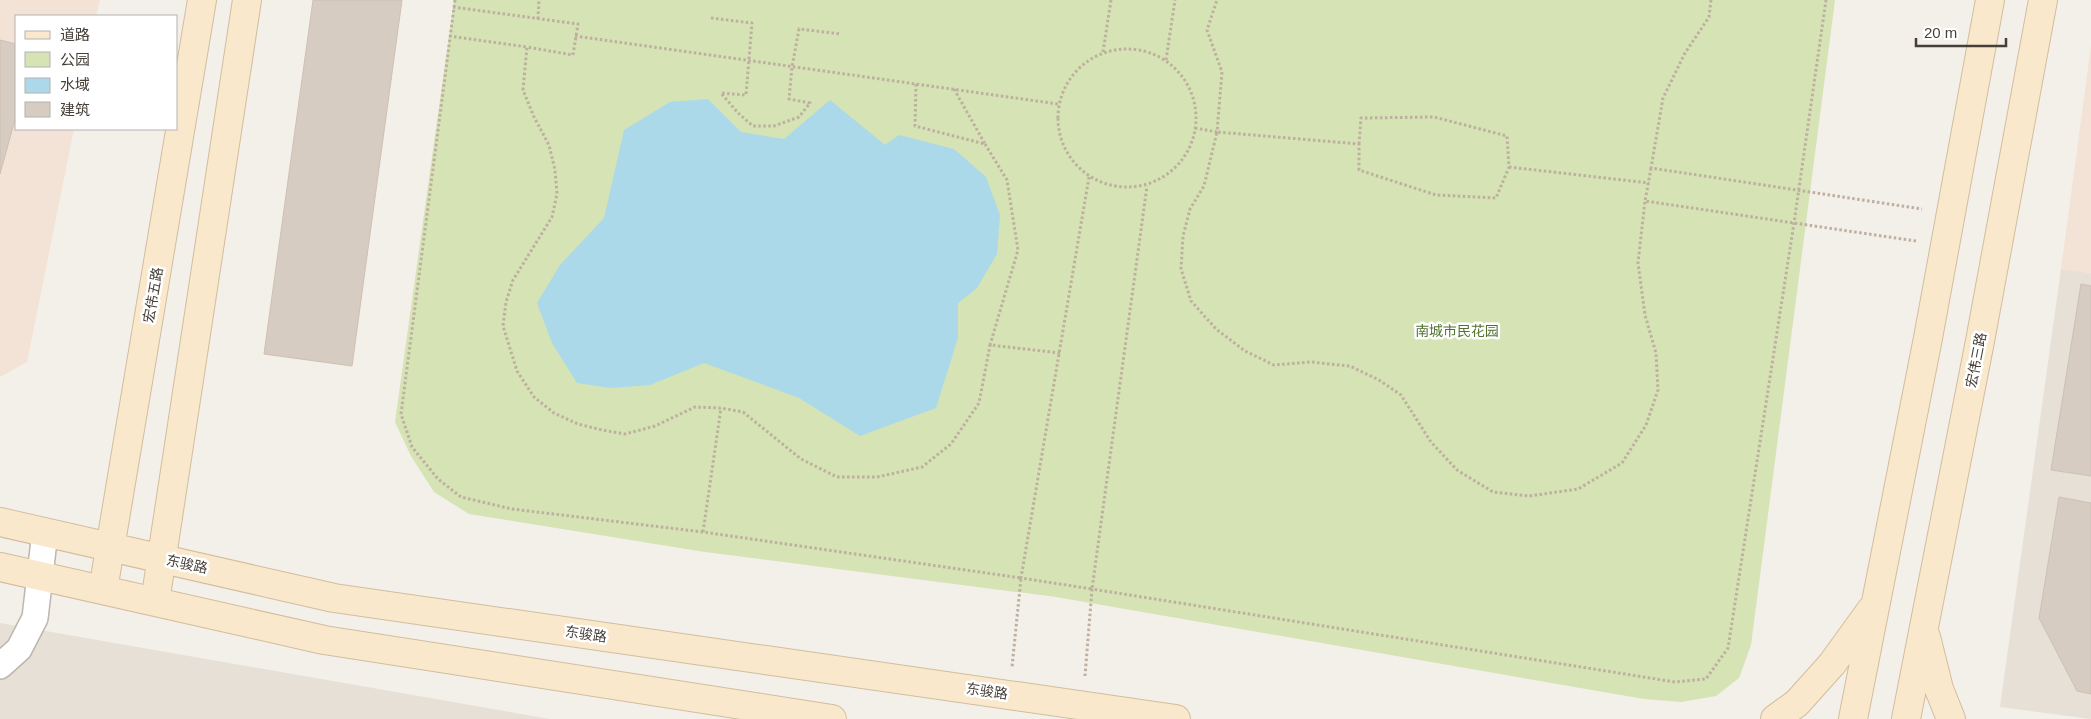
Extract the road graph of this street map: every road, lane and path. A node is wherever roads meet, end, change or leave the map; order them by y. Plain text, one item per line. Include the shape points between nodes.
1 (202, 0) edge
2 (247, 0) edge
3 (455, 0) edge
4 (539, 0) edge
5 (1111, 0) edge
6 (1176, 0) edge
7 (1217, 0) edge
8 (1711, 0) edge
9 (1826, 0) edge
10 (1990, 0) edge
11 (2043, 0) edge
12 (453, 7) junction
13 (538, 18) junction
14 (711, 18) dead end
15 (841, 34) dead end
16 (449, 36) junction
17 (575, 36) junction
18 (527, 47) junction
19 (1103, 52) junction
20 (1166, 60) junction
21 (749, 61) junction
22 (792, 66) junction
23 (916, 84) junction
24 (954, 89) junction
25 (1058, 104) junction
26 (1195, 128) junction
27 (1217, 132) junction
28 (985, 144) junction
29 (1359, 144) junction
30 (1509, 167) junction
31 (1651, 168) junction
32 (1089, 177) junction
33 (1649, 183) junction
34 (1147, 186) junction
35 (1799, 190) junction
36 (1645, 201) junction
37 (1950, 213) junction
38 (1794, 223) junction
39 (1944, 245) junction
40 (990, 345) junction
41 (1060, 353) junction
42 (720, 408) junction
43 (0, 522) edge
44 (46, 532) junction
45 (703, 532) junction
46 (111, 547) junction
47 (162, 559) junction
48 (0, 567) edge
49 (42, 576) junction
50 (1021, 578) junction
51 (1092, 589) junction
52 (103, 590) junction
53 (155, 602) junction
54 (1876, 603) junction
55 (1924, 627) junction
56 (0, 666) edge
57 (1010, 695) junction
58 (1082, 705) junction
59 (832, 719) edge
60 (1176, 719) edge
61 (1775, 719) edge
62 (1853, 719) edge
63 (1906, 719) edge
64 (1951, 719) edge

1 - 46 street, 宏伟五路
2 - 47 street
3 - 12 path
4 - 13 path
5 - 19 path
6 - 20 path
7 - 27 path via 1207,30 1222,72
8 - 31 path via 1709,17 1685,53 1663,98
9 - 35 path
10 - 37 street
11 - 55 street, 宏伟三路
12 - 13 path
12 - 16 path
13 - 17 path via 578,24
14 - 21 path via 752,24
15 - 22 path via 799,29
16 - 18 path
16 - 45 path via 402,414 412,447 438,479 461,497 512,509
17 - 18 path via 574,55
17 - 21 path
18 - 42 path via 523,90 549,145 557,194 552,217 513,280 506,302 504,326 517,371 534,397 554,413 602,430 625,434 655,426 695,407
19 - 20 path via 1125,48 1146,51
19 - 25 path via 1084,63 1069,79
20 - 26 path via 1183,76 1193,96 1197,118
21 - 22 path
21 - 22 path via 746,95 721,93 753,126 774,126 799,117 810,103 789,99
22 - 23 path
23 - 24 path
23 - 28 path via 915,126
24 - 25 path
24 - 28 path
25 - 32 path via 1062,143 1073,162
26 - 27 path
26 - 34 path via 1194,140 1184,160 1167,176
27 - 29 path
27 - 36 path via 1204,186 1190,210 1183,236 1181,269 1191,301 1216,329 1245,351 1274,365 1311,362 1350,366 1379,380 1401,395 1431,442 1457,470 1493,492 1529,496 1578,489 1622,463 1646,425 1658,390 1656,353 1645,315 1638,262
28 - 40 path via 1007,180 1018,250
29 - 30 path via 1359,170 1436,194 1496,198
29 - 30 path via 1361,118 1434,117 1507,136
30 - 33 path
31 - 33 path
31 - 35 path
32 - 34 path via 1107,185
32 - 41 path
33 - 36 path
34 - 51 path
35 - 37 path
35 - 38 path
36 - 38 path
37 - 39 street
38 - 39 path
38 - 51 path via 1728,648 1706,679 1675,682
39 - 54 street
40 - 41 path
40 - 42 path via 979,403 951,444 922,467 877,477 837,477 801,459 743,412
41 - 50 path
42 - 45 path
43 - 44 street, 东骏路
44 - 46 street, 东骏路
44 - 49 street
45 - 50 path
46 - 47 street, 东骏路
46 - 52 street, 宏伟五路
47 - 53 street
47 - 57 street, 东骏路 via 334,598
48 - 49 street
49 - 52 street
49 - 56 street via 36,618 19,649
50 - 51 path
50 - 57 path
51 - 58 path
52 - 53 street
53 - 59 street via 324,640
54 - 61 street via 1832,664 1797,703
54 - 62 street
55 - 63 street, 宏伟三路
55 - 64 street via 1939,689
57 - 58 street, 东骏路
58 - 60 street, 东骏路

